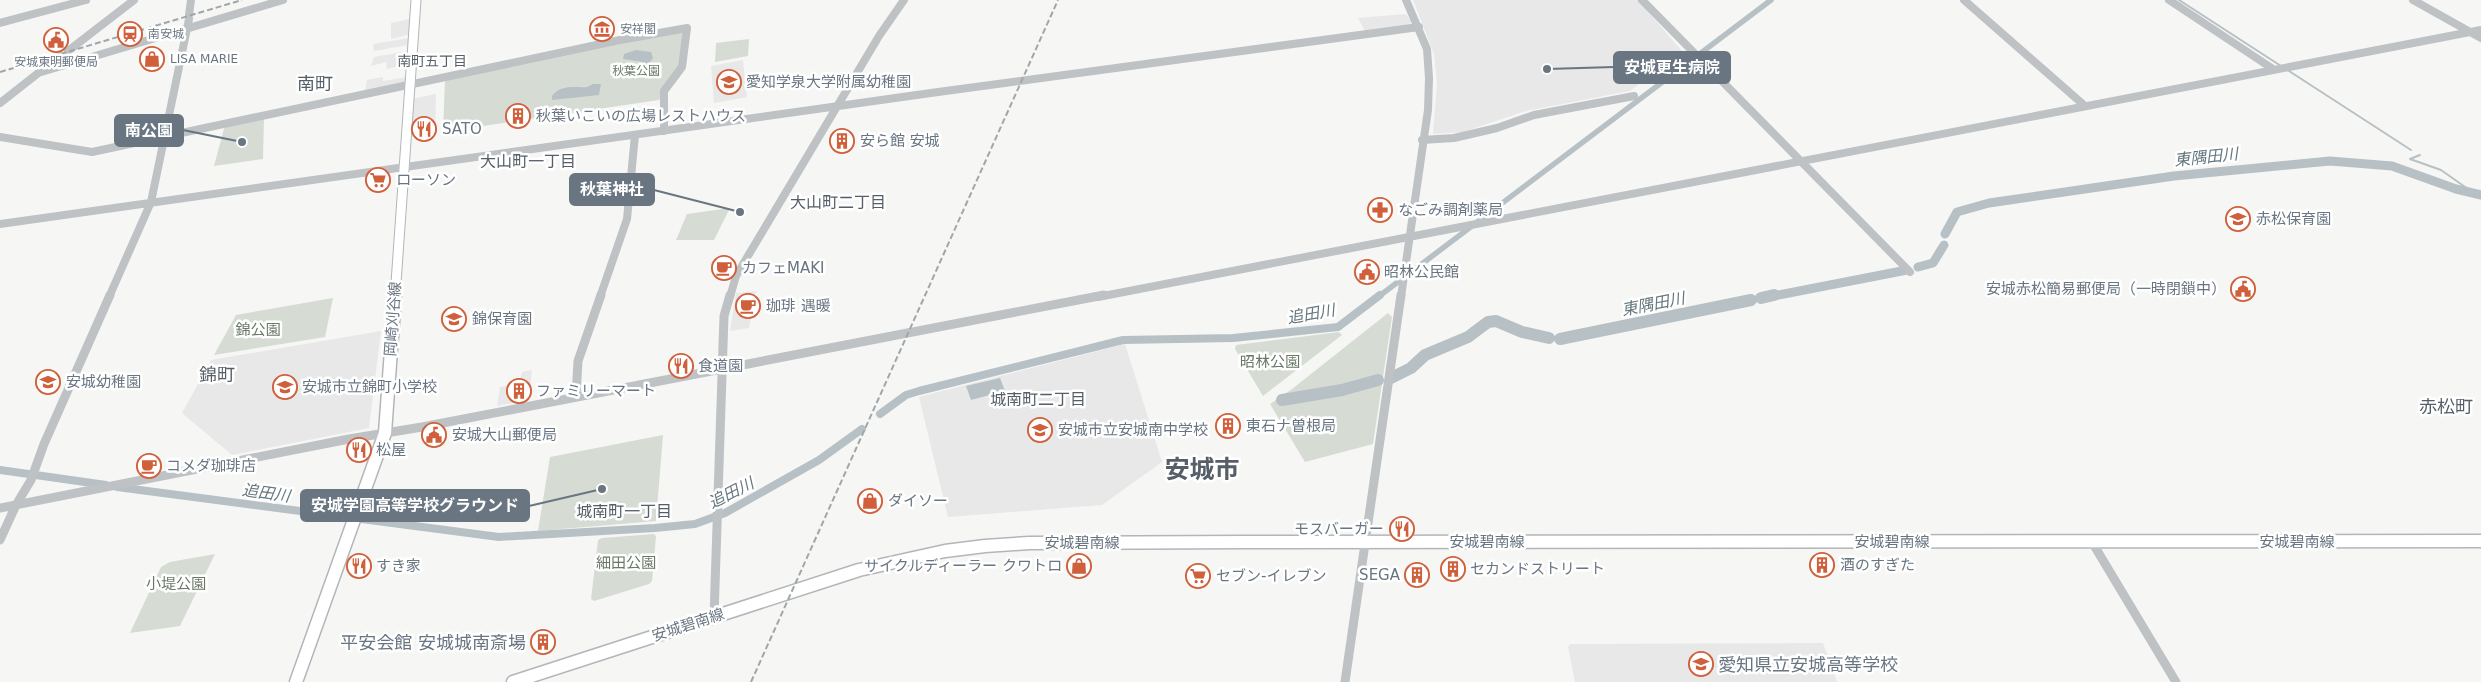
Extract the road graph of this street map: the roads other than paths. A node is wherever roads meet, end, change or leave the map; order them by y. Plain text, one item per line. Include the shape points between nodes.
1 (86, 0) edge
2 (134, 0) edge
3 (191, 0) edge
4 (283, 0) edge
5 (416, 0) edge
6 (904, 0) edge
7 (1406, 0) edge
8 (1642, 0) edge
9 (1964, 0) edge
10 (2168, 0) edge
11 (2413, 0) edge
12 (0, 23) edge
13 (1419, 27) junction
14 (187, 28) junction
15 (2481, 30) edge
16 (2470, 32) junction
17 (2481, 38) edge
18 (68, 51) dead end
19 (60, 56) dead end
20 (2273, 69) junction
21 (38, 73) junction
22 (410, 84) junction
23 (1634, 96) dead end
24 (0, 103) edge
25 (2085, 106) junction
26 (838, 107) junction
27 (664, 131) junction
28 (635, 135) junction
29 (0, 137) edge
30 (165, 137) junction
31 (1422, 140) junction
32 (1800, 160) junction
33 (404, 167) junction
34 (151, 202) junction
35 (0, 224) edge
36 (1409, 236) junction
37 (1910, 272) dead end
38 (722, 369) junction
39 (576, 396) junction
40 (385, 433) junction
41 (16, 505) junction
42 (0, 508) edge
43 (0, 540) edge
44 (1366, 542) junction
45 (2092, 542) junction
46 (2481, 542) edge
47 (714, 616) junction
48 (296, 682) edge
49 (512, 682) edge
50 (1345, 682) edge
51 (2176, 682) edge

1 - 12 street
2 - 18 street
3 - 14 street
4 - 14 street
5 - 22 main road, 岡崎刈谷線
6 - 26 street
7 - 13 street
8 - 32 street
9 - 25 street
10 - 20 street
11 - 16 street
13 - 26 street
13 - 31 street via 1427,49 1430,78
14 - 21 street
14 - 30 street
15 - 16 street
16 - 17 street
16 - 20 street
19 - 21 street
20 - 25 street
21 - 24 street
22 - 27 street via 687,28 682,67 664,91
22 - 30 street
22 - 33 main road, 岡崎刈谷線
23 - 31 street via 1534,115 1454,138
25 - 32 street
26 - 27 street
26 - 38 street via 733,282 724,316
27 - 28 street
28 - 33 street
28 - 39 street via 627,218 578,361
29 - 30 street via 92,152
30 - 34 street
31 - 36 street
32 - 36 street
32 - 37 street
33 - 34 street
33 - 40 main road, 岡崎刈谷線
34 - 35 street
34 - 41 street via 48,435 37,468
36 - 38 street
36 - 44 street
38 - 39 street
38 - 47 street
39 - 40 street
40 - 41 street
40 - 48 main road, 岡崎刈谷線
41 - 42 street
41 - 43 street
44 - 45 main road, 安城碧南線
44 - 47 main road, 安城碧南線 via 985,546 945,551 859,570
44 - 50 street
45 - 46 main road, 安城碧南線
45 - 51 street
47 - 49 main road, 安城碧南線

